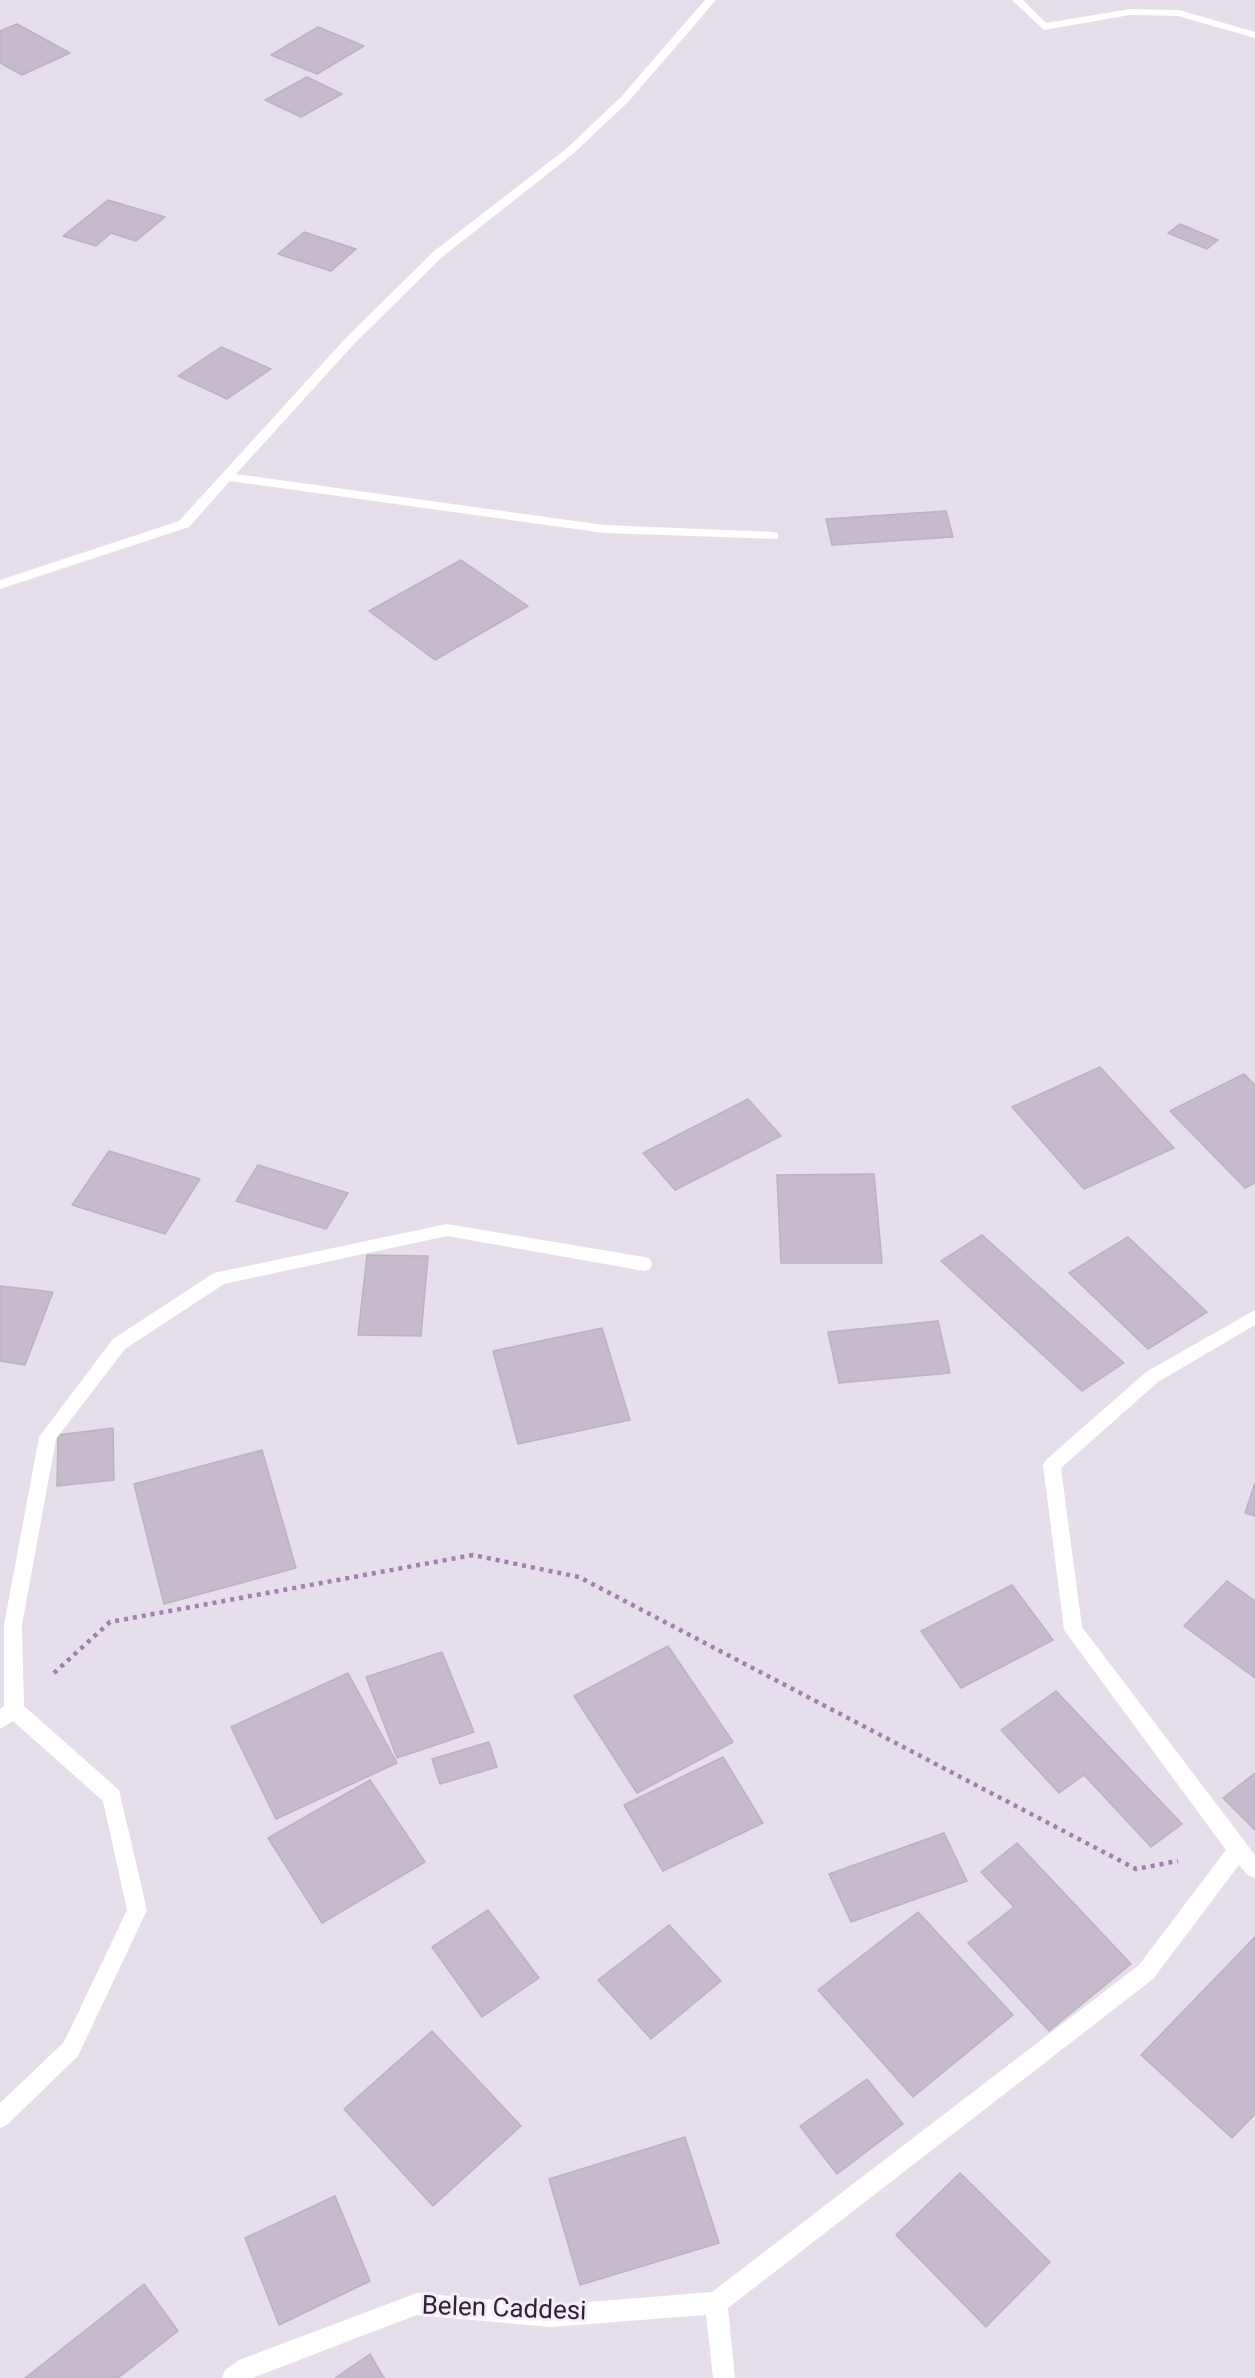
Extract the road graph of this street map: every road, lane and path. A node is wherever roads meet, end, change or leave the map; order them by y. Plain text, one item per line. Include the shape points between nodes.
1 (711, 0) edge
2 (1017, 0) edge
3 (1255, 35) edge
4 (227, 477) junction
5 (773, 536) dead end
6 (0, 585) edge
7 (644, 1264) dead end
8 (1255, 1317) edge
9 (7, 1715) edge
10 (1238, 1850) junction
11 (1255, 1869) edge
12 (0, 2118) edge
13 (716, 2303) junction
14 (233, 2378) edge
15 (724, 2378) edge

1 - 4 street via 625,99 570,152 437,255 349,342
2 - 3 street via 1044,27 1130,12 1179,13
4 - 5 street via 604,529
4 - 6 street via 184,524
7 - 9 street via 447,1230 220,1278 119,1344 48,1437 13,1625
8 - 10 street via 1152,1377 1052,1465 1073,1630
9 - 10 path via 110,1622 473,1555 579,1577 1136,1869
9 - 12 street via 112,1796 137,1910 71,2049
10 - 11 street
10 - 13 street via 1146,1972
13 - 14 street, Belen Caddesi via 551,2316 417,2304 247,2368
13 - 15 street

